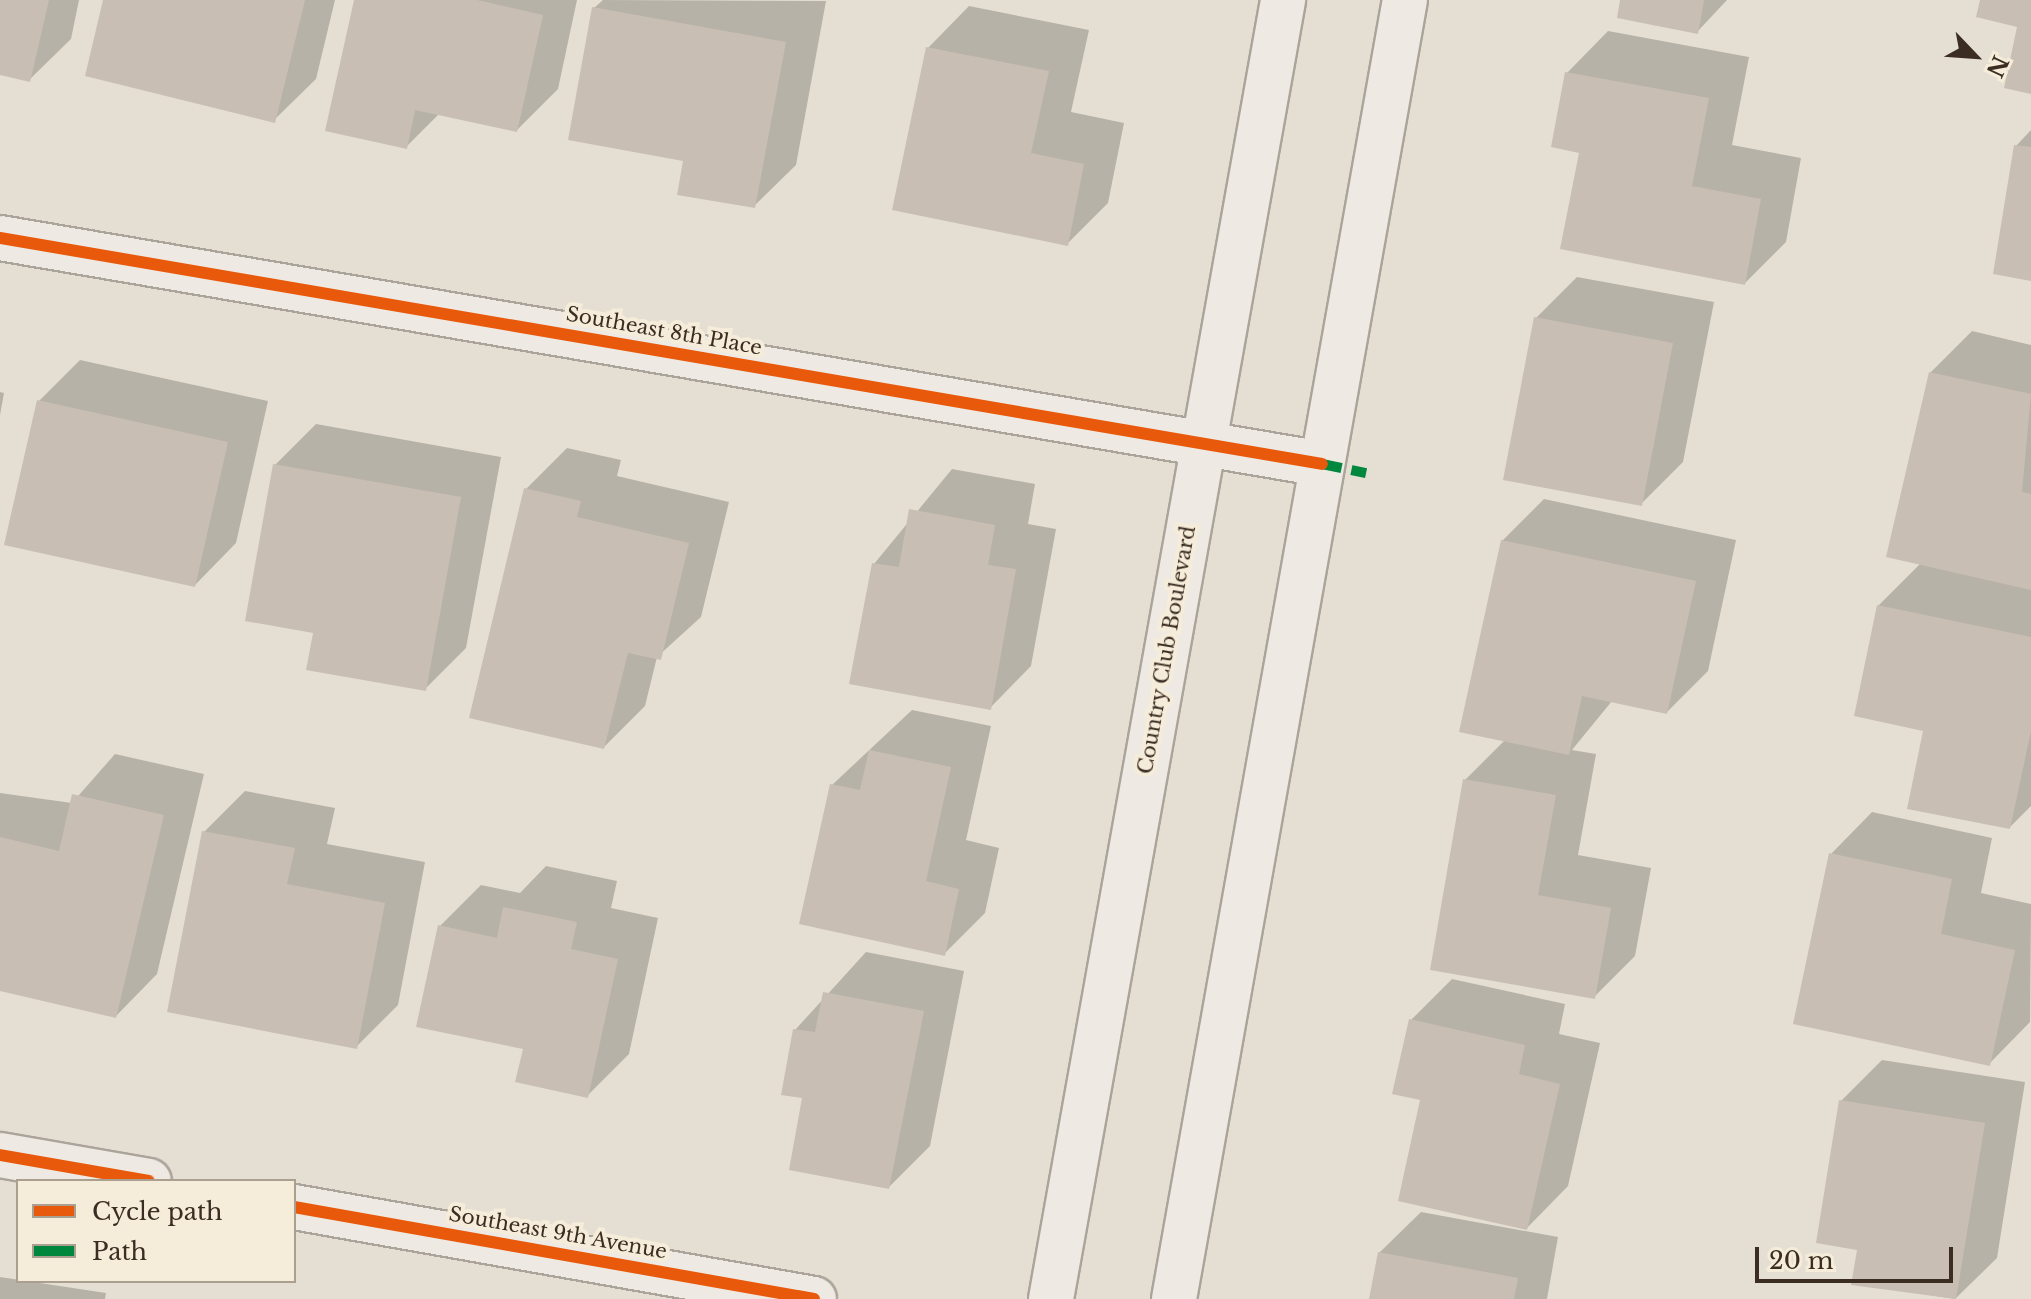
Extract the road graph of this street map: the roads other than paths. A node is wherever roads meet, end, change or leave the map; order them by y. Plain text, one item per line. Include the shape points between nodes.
1 (1283, 0) edge
2 (1405, 0) edge
3 (0, 238) edge
4 (1204, 444) junction
5 (1322, 464) junction
6 (0, 1155) edge
7 (138, 1179) edge
8 (296, 1207) edge
9 (814, 1299) edge
10 (1051, 1299) edge
11 (1174, 1299) edge

1 - 4 main road, Country Club Boulevard
2 - 5 main road
3 - 4 main road, Southeast 8th Place
4 - 5 main road, Southeast 8th Place
4 - 10 main road, Country Club Boulevard
5 - 11 main road
6 - 7 main road
8 - 9 main road, Southeast 9th Avenue

